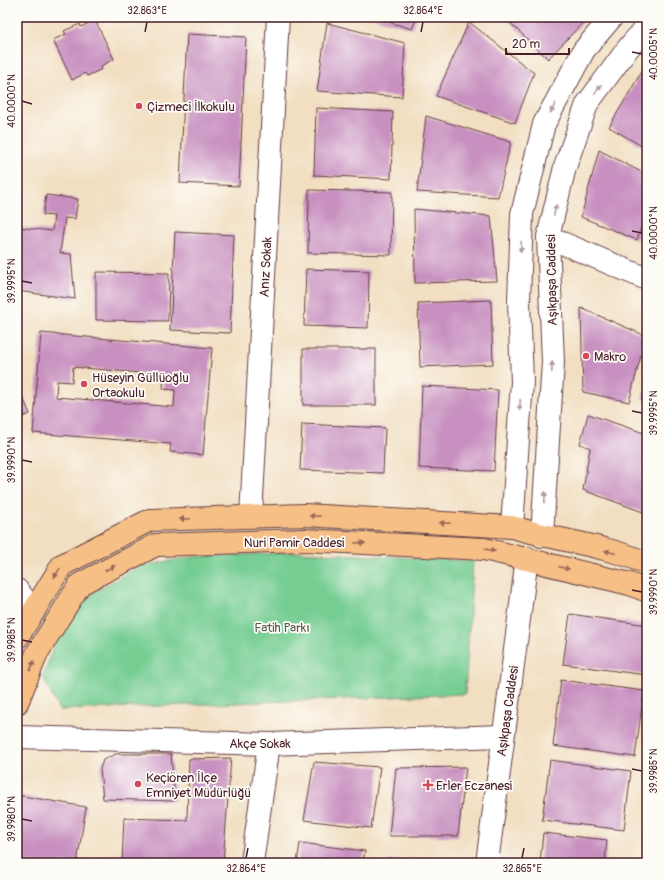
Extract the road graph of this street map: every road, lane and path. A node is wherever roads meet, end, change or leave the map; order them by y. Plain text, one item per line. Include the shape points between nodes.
1 (278, 17) edge
2 (612, 17) edge
3 (643, 17) edge
4 (647, 21) edge
5 (647, 26) edge
6 (548, 237) junction
7 (647, 279) edge
8 (251, 516) junction
9 (512, 527) junction
10 (542, 536) junction
11 (527, 558) junction
12 (647, 563) edge
13 (17, 590) edge
14 (647, 591) edge
15 (34, 611) junction
16 (17, 638) edge
17 (17, 703) edge
18 (503, 736) junction
19 (17, 737) edge
20 (269, 744) junction
21 (252, 863) edge
22 (487, 863) edge

1 - 8 street, Anız Sokak
2 -> 9 street via 584,50 544,124 522,214 518,301 522,382
3 - 4 street
6 -> 5 street, Aşıkpaşa Caddesi via 565,167 587,104 628,47
6 - 7 street
10 -> 6 street, Aşıkpaşa Caddesi via 553,362
9 -> 8 main road, Nuri Pamir Caddesi via 304,515
8 -> 15 main road, Nuri Pamir Caddesi via 150,520 62,565
9 - 10 main road, Nuri Pamir Caddesi
9 - 11 main road
10 - 11 main road
12 -> 10 main road, Nuri Pamir Caddesi via 570,541
11 -> 14 main road, Nuri Pamir Caddesi via 630,584
17 -> 11 main road, Nuri Pamir Caddesi via 37,653 80,584 156,545 304,540 484,549
11 - 18 street, Aşıkpaşa Caddesi
13 - 15 street
15 - 16 main road, Nuri Pamir Caddesi
18 - 20 street, Akçe Sokak
18 - 22 street, Aşıkpaşa Caddesi
19 - 20 street, Akçe Sokak
20 - 21 street

